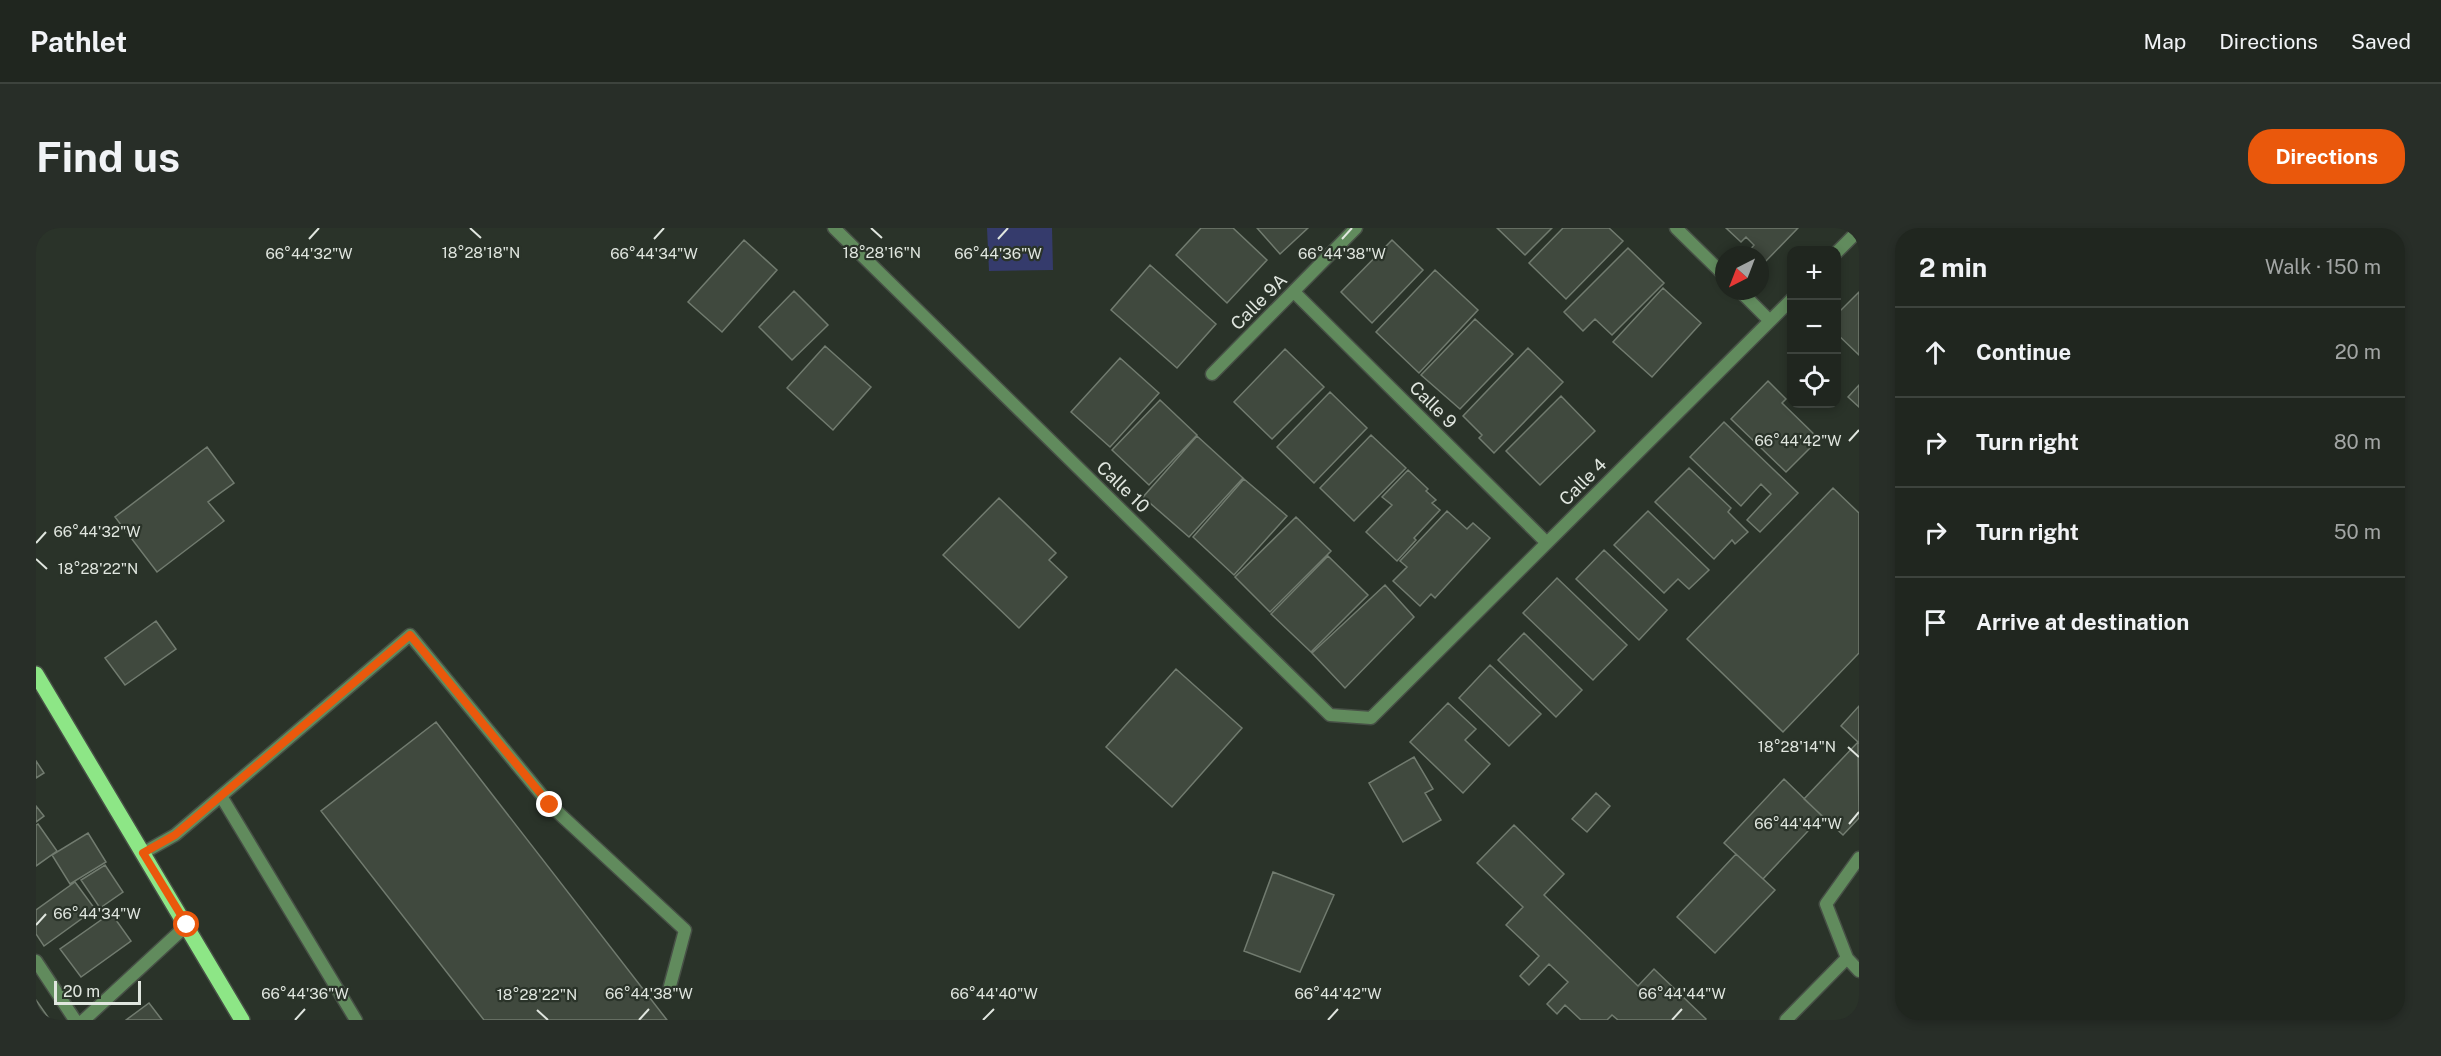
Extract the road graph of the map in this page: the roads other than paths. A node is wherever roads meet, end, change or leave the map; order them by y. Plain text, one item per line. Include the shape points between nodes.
1 (834, 228) edge
2 (1356, 228) edge
3 (1676, 228) edge
4 (1859, 230) edge
5 (1841, 248) edge
6 (1715, 266) edge
7 (1294, 292) junction
8 (1749, 300) edge
9 (1789, 300) edge
10 (1770, 321) junction
11 (1212, 374) dead end
12 (1547, 543) junction
13 (36, 674) edge
14 (1399, 690) joint
15 (221, 796) junction
16 (143, 853) junction
17 (1859, 858) edge
18 (187, 925) junction
19 (1847, 958) junction
20 (36, 962) edge
21 (1859, 971) edge
22 (670, 986) dead end
23 (75, 1020) edge
24 (84, 1020) edge
25 (242, 1020) edge
26 (356, 1020) edge
27 (1786, 1020) edge

1 - 14 street, Calle 10 via 1330,715 1371,717
2 - 7 street, Calle 9A
3 - 6 street
4 - 5 street
7 - 11 street, Calle 9A
7 - 12 street, Calle 9
8 - 10 street
9 - 10 street, Calle 4
10 - 12 street, Calle 4
12 - 14 street, Calle 4
13 - 16 main road
15 - 16 street via 175,835
15 - 22 street via 410,635 550,805 685,930
15 - 26 street
16 - 18 main road
17 - 19 street via 1826,904
18 - 24 street
18 - 25 main road
19 - 21 street
19 - 27 street
20 - 23 street

